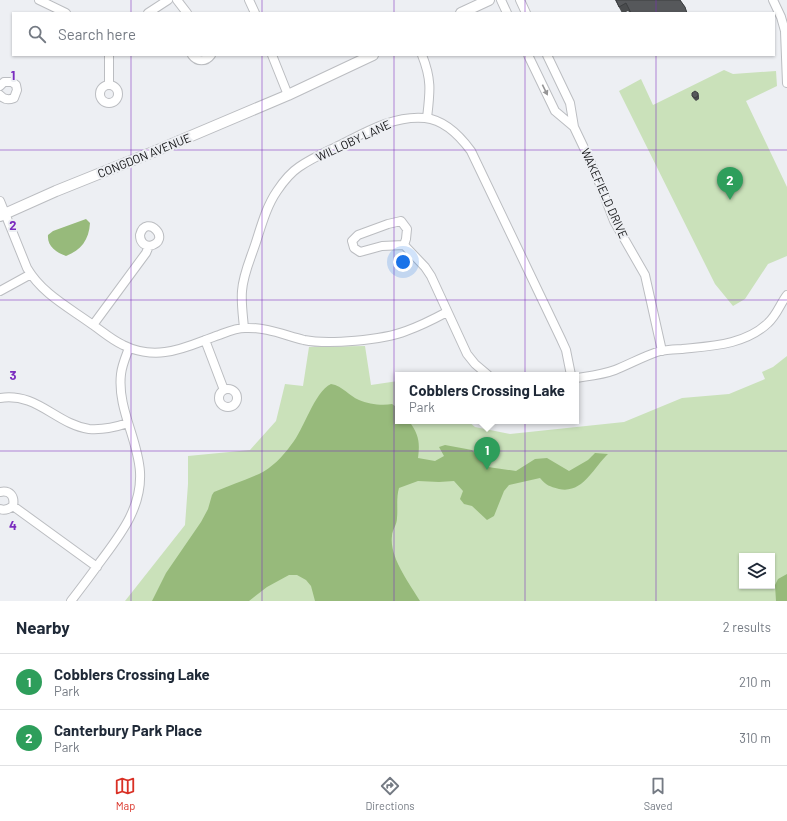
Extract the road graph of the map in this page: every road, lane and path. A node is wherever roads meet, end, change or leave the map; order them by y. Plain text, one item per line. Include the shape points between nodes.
1 (39, 0) edge
2 (168, 0) edge
3 (178, 0) edge
4 (249, 0) edge
5 (489, 0) edge
6 (501, 0) edge
7 (520, 0) edge
8 (773, 0) edge
9 (64, 12) edge
10 (150, 12) edge
11 (186, 12) edge
12 (254, 12) edge
13 (463, 12) edge
14 (507, 12) edge
15 (526, 12) edge
16 (786, 31) edge
17 (109, 56) edge
18 (193, 56) edge
19 (210, 56) edge
20 (272, 56) edge
21 (370, 56) edge
22 (422, 56) edge
23 (528, 56) edge
24 (547, 56) edge
25 (787, 83) edge
26 (109, 84) dead end
27 (0, 86) edge
28 (288, 95) junction
29 (1, 99) edge
30 (427, 118) junction
31 (574, 127) junction
32 (0, 201) edge
33 (2, 215) edge
34 (404, 245) junction
35 (149, 246) dead end
36 (31, 274) junction
37 (0, 291) edge
38 (787, 295) edge
39 (447, 312) junction
40 (93, 325) junction
41 (244, 328) junction
42 (205, 340) junction
43 (129, 348) junction
44 (662, 351) junction
45 (484, 372) edge
46 (570, 372) edge
47 (579, 378) edge
48 (224, 390) dead end
49 (0, 398) edge
50 (128, 423) junction
51 (0, 492) edge
52 (13, 506) junction
53 (0, 509) edge
54 (97, 567) junction
55 (71, 601) edge

1 - 9 street
2 - 10 street
3 - 11 street
4 - 12 street
5 - 13 street
6 - 14 street
7 - 15 street
8 - 16 street
16 - 25 street
17 - 26 street
18 - 19 street via 201,61
20 - 28 street
21 - 28 street, CONGDON AVENUE
22 - 30 street via 430,80
23 -> 31 street, WAKEFIELD DRIVE via 555,111
24 - 31 street, WAKEFIELD DRIVE via 570,103
27 - 29 street via 9,81 17,88 14,98
28 - 33 street, CONGDON AVENUE
30 - 41 street, WILLOBY LANE via 389,122 317,156 293,172 276,193 267,211 244,278
30 - 46 street, WILLOBY LANE via 449,128 471,151 566,350
31 - 44 street, WAKEFIELD DRIVE via 614,221 645,275
32 - 33 street
33 - 36 street
34 - 34 street via 382,246 360,252 354,248 352,241 358,235 401,221 407,229
34 - 39 street via 431,276
35 - 40 street
36 - 37 street
36 - 40 street via 50,294
38 - 44 street via 773,318 751,335 722,345
39 - 41 street via 406,331 353,341 305,340 268,329
39 - 45 street via 468,354
40 - 43 street
41 - 42 street
42 - 43 street via 162,353
42 - 48 street
43 - 50 street via 123,365 121,383
44 - 47 street via 614,371
49 - 50 street via 18,397 45,408 77,426 89,429
50 - 54 street via 138,460 139,490 127,526
51 - 52 street via 7,491 12,495
52 - 53 street via 6,510
52 - 54 street
54 - 55 street

